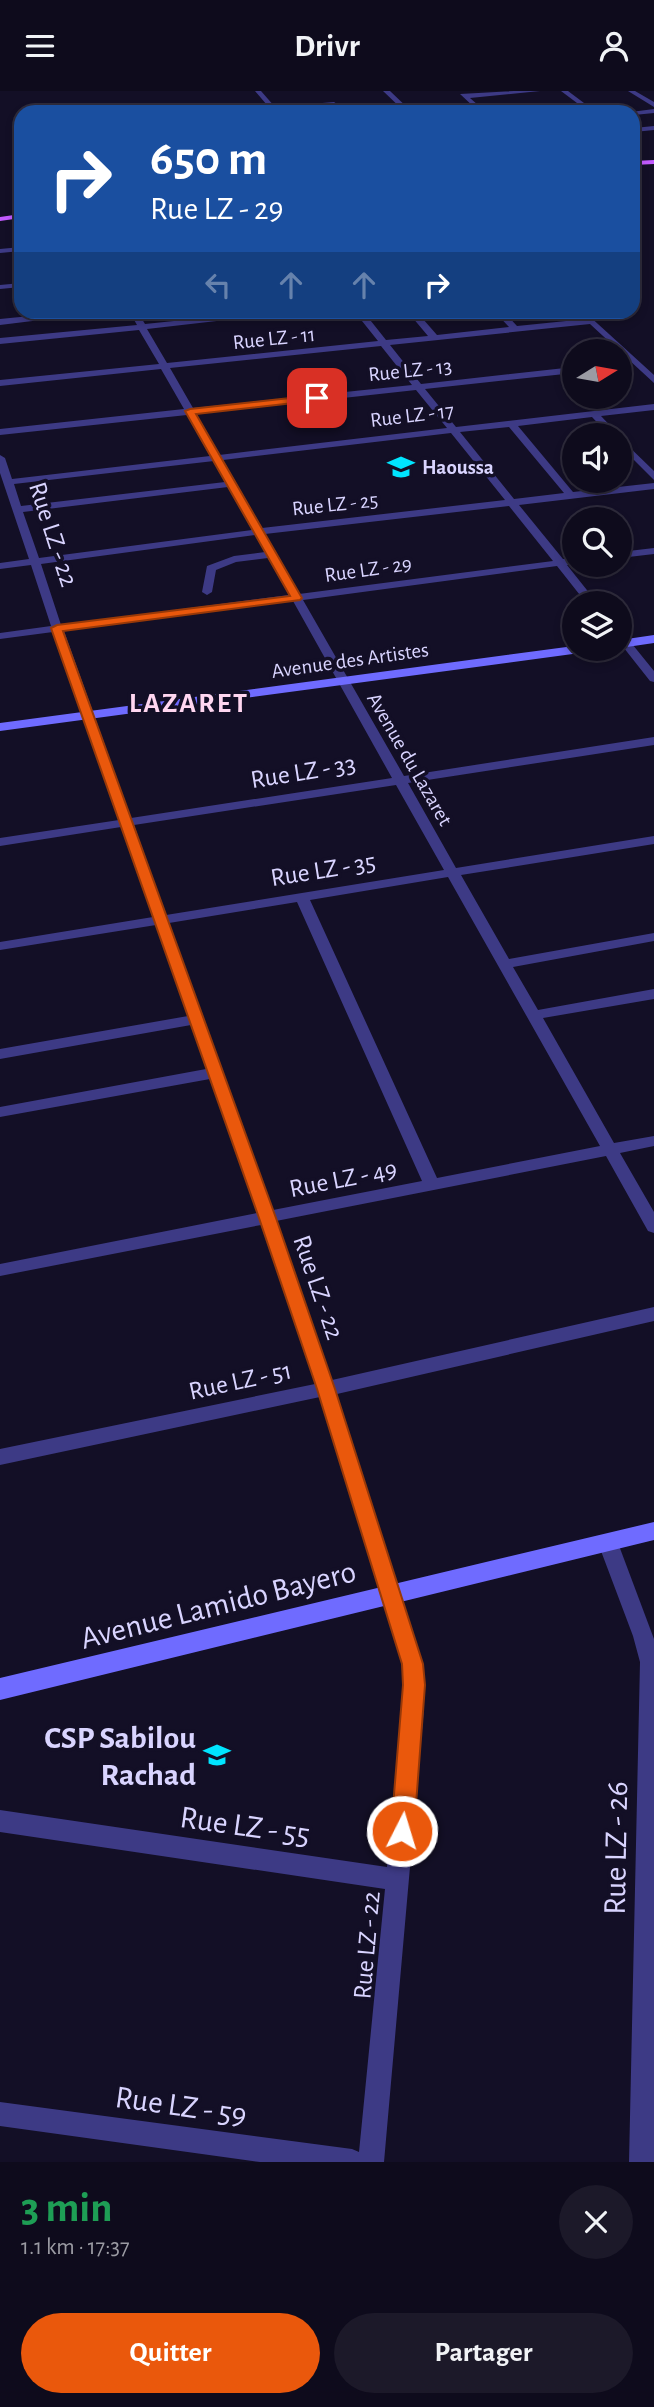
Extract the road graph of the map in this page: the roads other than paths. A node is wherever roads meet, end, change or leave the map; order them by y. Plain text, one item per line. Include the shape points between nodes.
1 (258, 91) edge
2 (386, 91) edge
3 (458, 91) edge
4 (537, 91) edge
5 (564, 91) edge
6 (651, 91) edge
7 (633, 92) edge
8 (465, 97) junction
9 (334, 104) dead end
10 (271, 105) edge
11 (324, 105) edge
12 (401, 105) edge
13 (475, 105) edge
14 (583, 105) edge
15 (654, 105) edge
16 (30, 319) edge
17 (138, 319) edge
18 (222, 319) edge
19 (364, 319) edge
20 (418, 319) edge
21 (506, 319) edge
22 (593, 321) joint
23 (0, 322) edge
24 (142, 327) junction
25 (516, 330) junction
26 (435, 338) junction
27 (0, 341) edge
28 (384, 344) junction
29 (636, 363) junction
30 (632, 364) edge
31 (164, 366) junction
32 (562, 371) edge
33 (654, 380) edge
34 (0, 383) edge
35 (419, 387) junction
36 (654, 407) edge
37 (190, 411) junction
38 (594, 414) junction
39 (511, 423) junction
40 (603, 423) edge
41 (453, 430) junction
42 (0, 432) edge
43 (632, 454) edge
44 (0, 458) edge
45 (216, 458) junction
46 (654, 477) edge
47 (8, 482) junction
48 (231, 484) junction
49 (654, 486) edge
50 (571, 496) junction
51 (513, 503) junction
52 (17, 510) junction
53 (258, 532) junction
54 (654, 551) edge
55 (271, 554) junction
56 (632, 554) edge
57 (36, 563) junction
58 (561, 563) junction
59 (0, 566) edge
60 (583, 591) edge
61 (207, 592) dead end
62 (296, 598) junction
63 (57, 628) junction
64 (0, 636) edge
65 (654, 639) edge
66 (632, 640) edge
67 (562, 652) edge
68 (632, 654) edge
69 (654, 679) edge
70 (344, 682) junction
71 (87, 715) junction
72 (0, 727) edge
73 (654, 741) edge
74 (399, 779) junction
75 (128, 823) junction
76 (649, 841) edge
77 (0, 842) edge
78 (654, 856) edge
79 (453, 873) junction
80 (302, 898) junction
81 (163, 919) junction
82 (654, 937) edge
83 (0, 946) edge
84 (505, 964) junction
85 (654, 994) edge
86 (534, 1015) junction
87 (196, 1019) junction
88 (0, 1053) edge
89 (214, 1073) junction
90 (0, 1112) edge
91 (654, 1141) edge
92 (610, 1149) junction
93 (432, 1185) junction
94 (267, 1218) junction
95 (654, 1227) edge
96 (0, 1270) edge
97 (654, 1314) edge
98 (326, 1389) junction
99 (0, 1457) edge
100 (654, 1531) edge
101 (608, 1543) junction
102 (390, 1595) junction
103 (0, 1689) edge
104 (0, 1821) edge
105 (398, 1880) junction
106 (0, 2115) edge
107 (352, 2162) edge
108 (371, 2162) edge
109 (642, 2162) edge

1 - 10 street
2 - 12 street
3 - 8 street
4 - 8 street
5 - 14 street
6 - 7 street
7 - 15 street
8 - 13 street
9 - 11 street
16 - 23 street
17 - 24 street, Avenue du Lazaret
18 - 24 street
19 - 28 street
20 - 26 street
21 - 25 street
22 - 25 street, Rue LZ - 11
22 - 29 street
24 - 27 street
24 - 31 street, Avenue du Lazaret
25 - 26 street, Rue LZ - 11
26 - 28 street, Rue LZ - 11
28 - 31 street, Rue LZ - 11
28 - 35 street
29 - 30 street
29 - 33 street
31 - 34 street, Rue LZ - 11
31 - 37 street, Avenue du Lazaret
32 - 35 street, Rue LZ - 13
35 - 37 street, Rue LZ - 13
35 - 41 street
36 - 38 street, Rue LZ - 17
37 - 42 street, Rue LZ - 13
37 - 45 street, Avenue du Lazaret
38 - 39 street, Rue LZ - 17
38 - 40 street
39 - 41 street, Rue LZ - 17
39 - 50 street
41 - 45 street, Rue LZ - 17
41 - 51 street
43 - 46 street
44 - 47 street, Rue LZ - 22
45 - 47 street, Rue LZ - 17
45 - 48 street, Avenue du Lazaret
47 - 52 street, Rue LZ - 22
48 - 52 street
48 - 53 street, Avenue du Lazaret
49 - 50 street, Rue LZ - 25
50 - 51 street, Rue LZ - 25
51 - 53 street, Rue LZ - 25
51 - 58 street
52 - 57 street, Rue LZ - 22
53 - 55 street, Avenue du Lazaret
53 - 57 street, Rue LZ - 25
54 - 56 street
55 - 61 street via 219,563 207,577
55 - 62 street, Avenue du Lazaret
57 - 59 street, Rue LZ - 25
57 - 63 street, Rue LZ - 22
58 - 60 street
58 - 62 street, Rue LZ - 29
62 - 63 street, Rue LZ - 29
62 - 70 street, Avenue du Lazaret
63 - 64 street, Rue LZ - 29
63 - 71 street, Rue LZ - 22
65 - 66 street
67 - 70 street, Avenue des Artistes
68 - 69 street
70 - 71 street, Avenue des Artistes
70 - 74 street, Avenue du Lazaret
71 - 72 street, Avenue des Artistes
71 - 75 street, Rue LZ - 22
73 - 74 street, Rue LZ - 33
74 - 75 street, Rue LZ - 33
74 - 79 street, Avenue du Lazaret
75 - 77 street, Rue LZ - 33
75 - 81 street, Rue LZ - 22
76 - 78 street
76 - 79 street, Rue LZ - 35
79 - 80 street, Rue LZ - 35
79 - 84 street, Avenue du Lazaret
80 - 81 street, Rue LZ - 35
80 - 93 street
81 - 83 street, Rue LZ - 35
81 - 87 street, Rue LZ - 22
82 - 84 street
84 - 86 street, Avenue du Lazaret
85 - 86 street
86 - 92 street, Avenue du Lazaret
87 - 88 street
87 - 89 street, Rue LZ - 22
89 - 90 street
89 - 94 street, Rue LZ - 22
91 - 92 street, Rue LZ - 49
92 - 93 street, Rue LZ - 49
92 - 95 street, Avenue du Lazaret
93 - 94 street, Rue LZ - 49
94 - 96 street, Rue LZ - 49
94 - 98 street, Rue LZ - 22
97 - 98 street, Rue LZ - 51
98 - 99 street, Rue LZ - 51
98 - 102 street, Rue LZ - 22
100 - 101 street, Avenue Lamido Bayero
101 - 102 street, Avenue Lamido Bayero
101 - 109 street, Rue LZ - 26 via 650,1662
102 - 103 street, Avenue Lamido Bayero
102 - 105 street, Rue LZ - 22 via 414,1685
104 - 105 street, Rue LZ - 55
105 - 108 street, Rue LZ - 22
106 - 107 street, Rue LZ - 59

